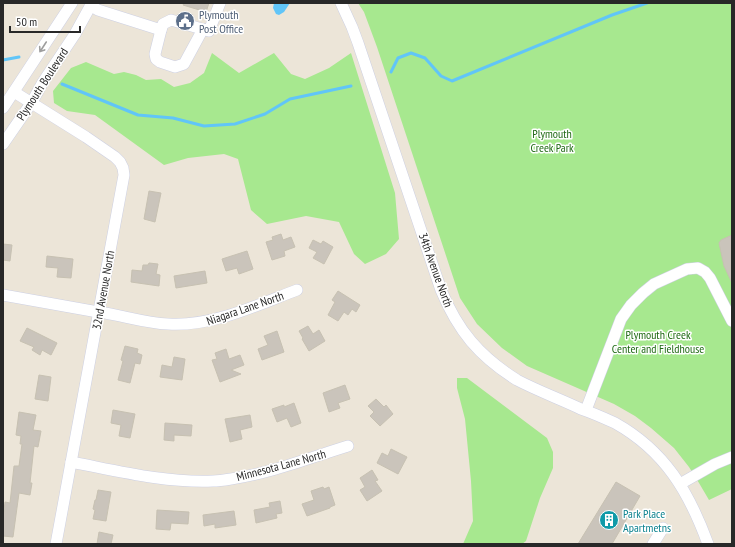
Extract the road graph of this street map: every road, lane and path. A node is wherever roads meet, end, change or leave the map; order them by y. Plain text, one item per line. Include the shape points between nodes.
1 (72, 3) edge
2 (220, 3) edge
3 (341, 3) edge
4 (91, 4) edge
5 (161, 30) junction
6 (203, 30) junction
7 (14, 92) junction
8 (32, 102) junction
9 (3, 108) edge
10 (3, 144) edge
11 (297, 290) dead end
12 (3, 295) edge
13 (98, 312) junction
14 (732, 321) edge
15 (586, 410) junction
16 (348, 446) dead end
17 (732, 457) edge
18 (71, 462) junction
19 (680, 484) junction
20 (662, 528) dead end
21 (56, 544) edge
22 (653, 544) edge
23 (708, 544) edge

1 -> 7 street, Plymouth Boulevard
2 - 6 street via 209,31
3 - 15 street, 34th Avenue North via 358,43 441,290 455,319 479,351 502,371 531,387
4 - 5 street via 98,10
4 - 8 street, Plymouth Boulevard
5 - 6 street via 163,24 171,20
5 - 6 street via 156,59 176,67 184,64
7 - 8 street, 32nd Avenue North
7 - 9 street, Plymouth Boulevard
8 - 10 street, Plymouth Boulevard
8 - 13 street, 32nd Avenue North via 114,156 123,168 124,174
11 - 13 street, Niagara Lane North via 224,317 186,325
12 - 13 street, Niagara Lane North
13 - 18 street, 32nd Avenue North
14 - 15 street via 710,278 698,268 687,269 654,284 643,292 621,319
15 - 19 street, 34th Avenue North via 615,424 646,445
16 - 18 street, Minnesota Lane North via 245,477 214,481 153,478
17 - 19 street
18 - 21 street, 32nd Avenue North
19 - 23 street, 34th Avenue North via 694,509
20 - 22 street

